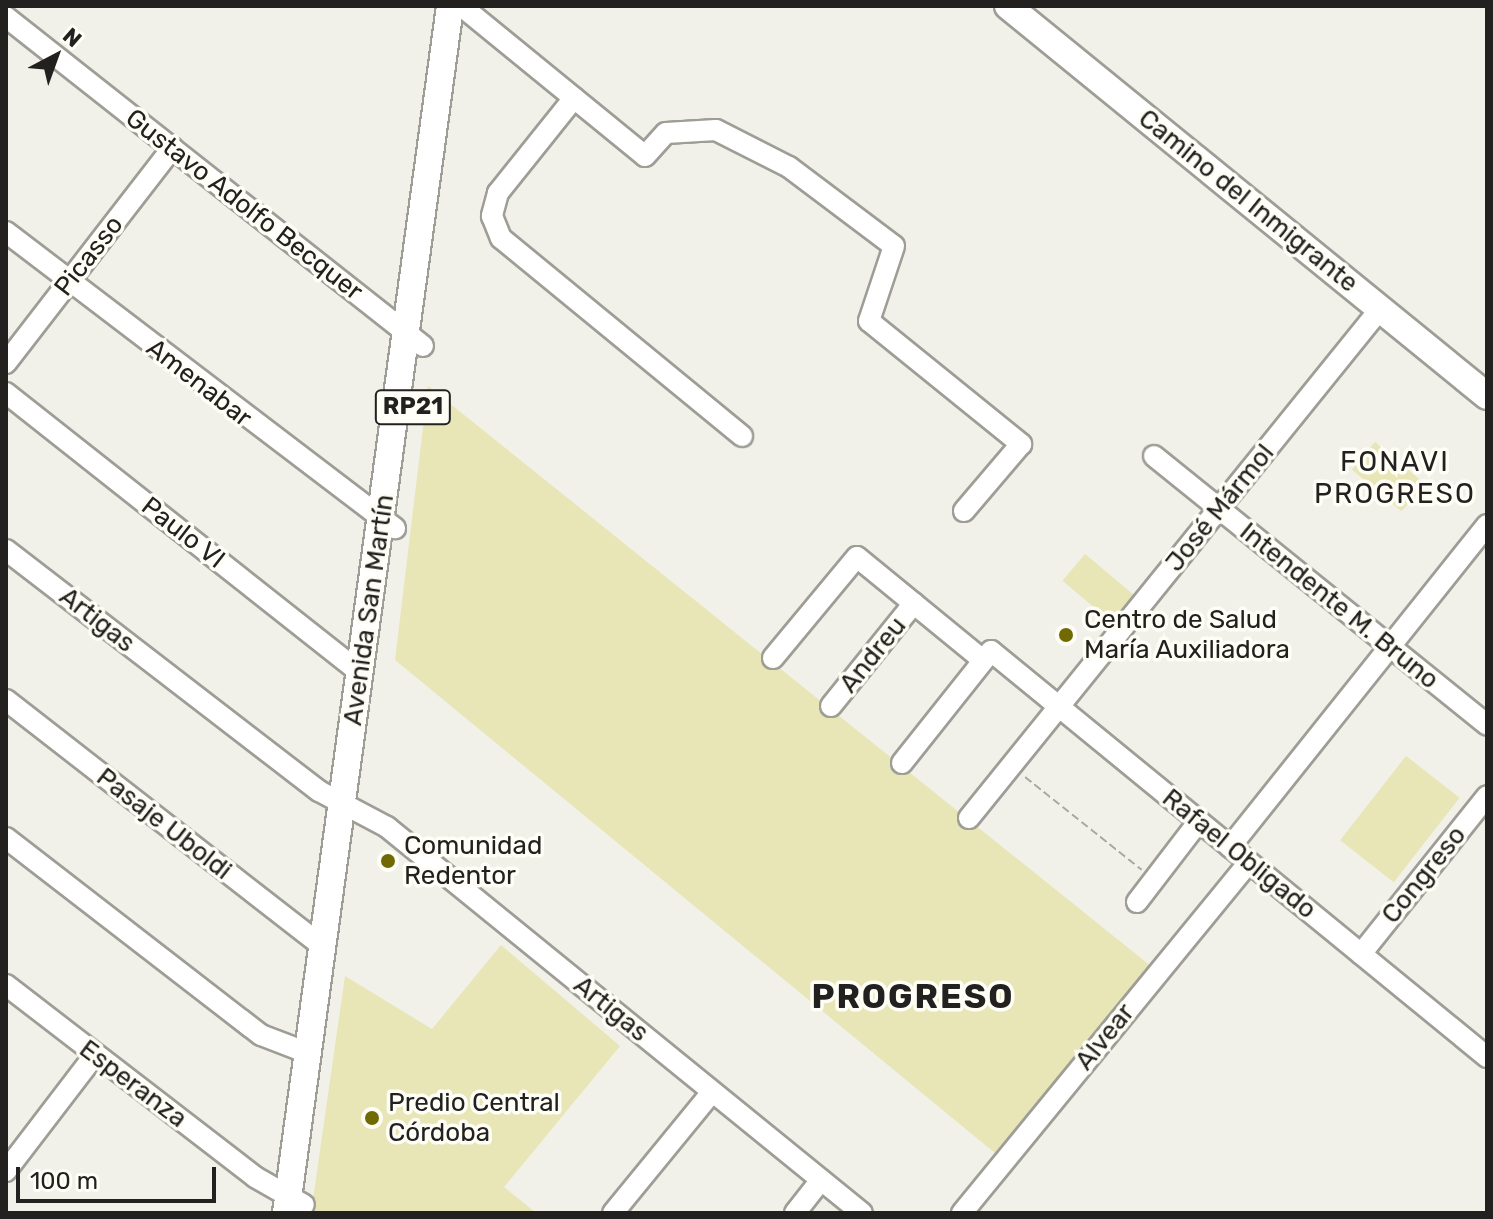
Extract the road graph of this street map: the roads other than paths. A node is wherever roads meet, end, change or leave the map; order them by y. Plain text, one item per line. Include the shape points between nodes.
1 (1008, 6) edge
2 (458, 7) edge
3 (6, 17) edge
4 (574, 98) junction
5 (172, 148) junction
6 (6, 232) edge
7 (69, 282) junction
8 (1380, 309) junction
9 (414, 339) junction
10 (6, 363) edge
11 (6, 393) edge
12 (1487, 396) edge
13 (742, 436) dead end
14 (1154, 456) dead end
15 (1219, 509) junction
16 (964, 511) dead end
17 (1487, 525) edge
18 (388, 526) junction
19 (6, 550) edge
20 (914, 603) junction
21 (1390, 647) junction
22 (987, 656) junction
23 (773, 658) dead end
24 (361, 673) junction
25 (6, 700) edge
26 (831, 706) dead end
27 (1060, 707) junction
28 (1487, 725) edge
29 (902, 763) dead end
30 (1487, 796) edge
31 (350, 806) junction
32 (969, 818) dead end
33 (1199, 821) junction
34 (6, 838) edge
35 (1230, 847) junction
36 (1249, 862) junction
37 (1137, 902) dead end
38 (323, 947) junction
39 (1361, 954) junction
40 (7, 988) edge
41 (308, 1053) junction
42 (94, 1056) junction
43 (1487, 1057) edge
44 (712, 1092) junction
45 (6, 1171) edge
46 (821, 1180) junction
47 (295, 1207) edge
48 (613, 1213) edge
49 (795, 1213) edge
50 (862, 1213) edge
51 (962, 1213) edge

1 - 8 main road, Camino del Inmigrante
2 - 4 street
2 - 9 main road, Avenida San Martín / RP21
3 - 5 street, Gustavo Adolfo Becquer
4 - 13 street via 498,193 492,216 501,238
4 - 16 street via 645,156 666,133 716,130 789,167 894,246 869,321 1021,444
5 - 7 street, Picasso
5 - 9 street, Gustavo Adolfo Becquer
6 - 7 street, Amenabar
7 - 10 street, Picasso
7 - 18 street, Amenabar
8 - 12 main road, Camino del Inmigrante
8 - 15 street, José Mármol
9 - 18 main road, Avenida San Martín / RP21
11 - 24 street, Paulo VI
14 - 15 street, Intendente M. Bruno
15 - 21 street, Intendente M. Bruno
15 - 27 street, José Mármol
17 - 21 street
18 - 24 main road, Avenida San Martín / RP21
18 - 31 main road, Avenida San Martín / RP21
19 - 31 street, Artigas
20 - 22 street, Rafael Obligado
20 - 23 street, Rafael Obligado via 857,557
20 - 26 street, Andreu
21 - 28 street, Intendente M. Bruno
21 - 35 street
22 - 27 street, Rafael Obligado
22 - 29 street
24 - 31 main road, Avenida San Martín / RP21
25 - 38 street, Pasaje Uboldi
27 - 32 street, José Mármol
27 - 33 street, Rafael Obligado
30 - 39 street, Congreso
31 - 38 main road, Avenida San Martín / RP21
31 - 44 street, Artigas
31 - 47 main road, Avenida San Martín / RP21
33 - 35 street, Rafael Obligado
33 - 37 street
34 - 41 street via 261,1035
35 - 36 street, Rafael Obligado
36 - 39 street, Rafael Obligado
36 - 51 street, Alvear
38 - 41 main road, Avenida San Martín / RP21
39 - 43 street, Rafael Obligado
40 - 42 street, Esperanza
41 - 47 main road, Avenida San Martín / RP21
42 - 45 street
42 - 47 street, Esperanza
44 - 46 street, Artigas
44 - 48 street
46 - 49 street
46 - 50 street, Artigas

